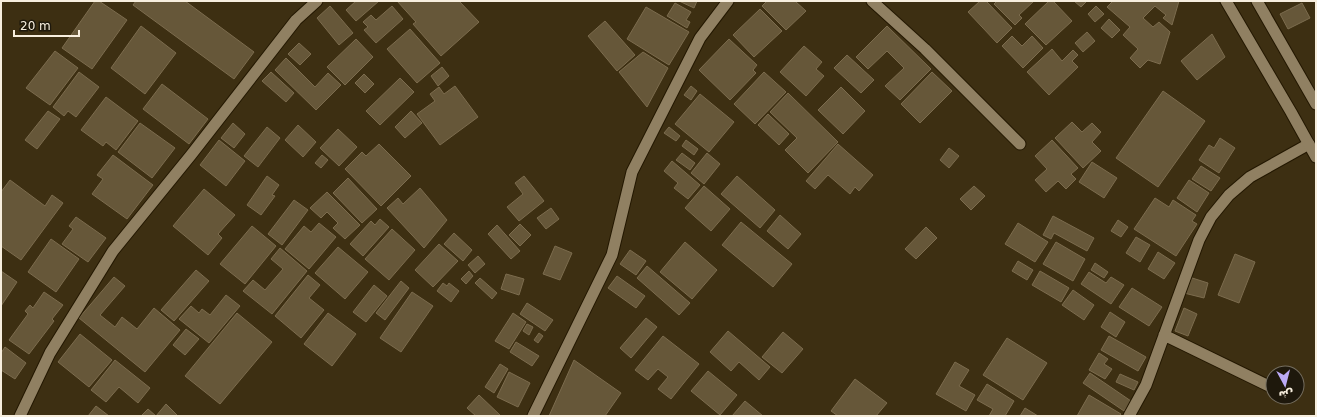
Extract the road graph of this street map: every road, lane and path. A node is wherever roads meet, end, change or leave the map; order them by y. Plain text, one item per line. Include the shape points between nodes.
1 (317, 1) edge
2 (728, 1) edge
3 (872, 1) edge
4 (1226, 1) edge
5 (1257, 1) edge
6 (1316, 104) edge
7 (1020, 144) dead end
8 (1309, 144) junction
9 (1316, 157) edge
10 (1164, 335) junction
11 (1265, 384) edge
12 (20, 416) edge
13 (533, 416) edge
14 (1129, 416) edge

1 - 12 street via 296,20 191,156 113,251 50,353
2 - 13 street via 700,38 632,172 612,255
3 - 7 street via 925,49
4 - 8 street
5 - 6 street
8 - 9 street
8 - 10 street via 1250,177 1229,195 1211,217 1199,240
10 - 11 street
10 - 14 street via 1146,385

